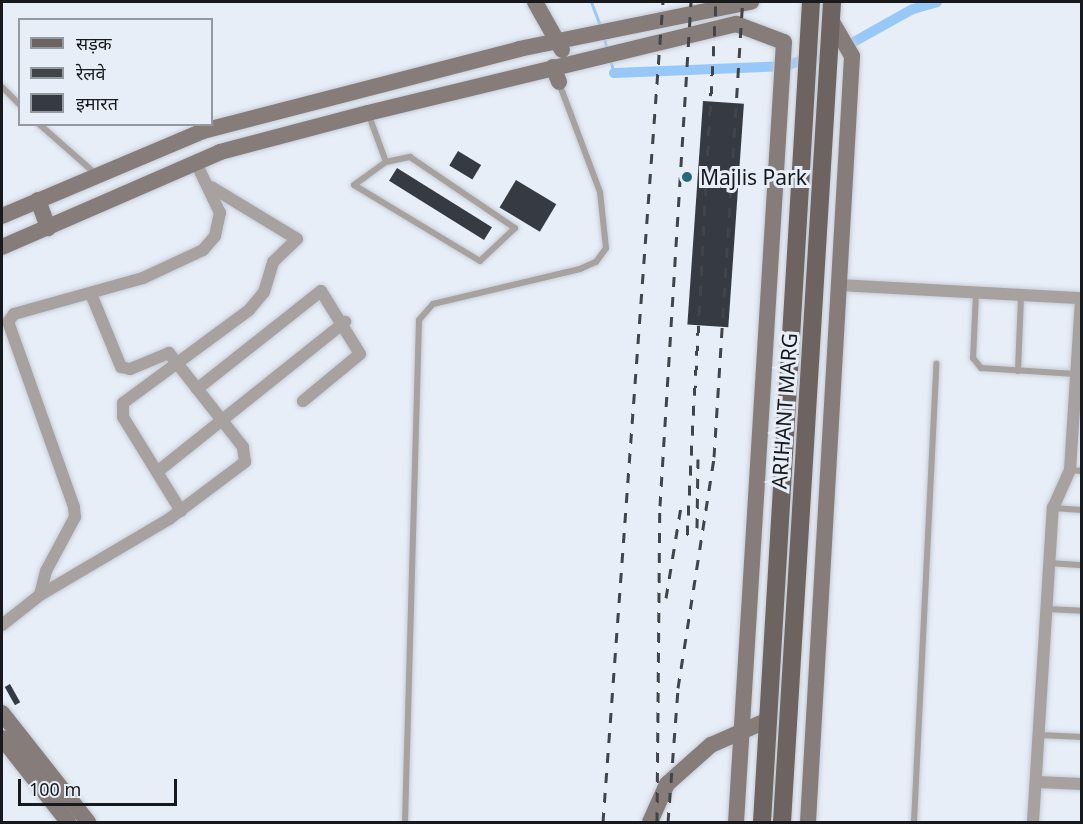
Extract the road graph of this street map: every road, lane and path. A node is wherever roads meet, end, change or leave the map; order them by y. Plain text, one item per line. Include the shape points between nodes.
1 (535, 2) edge
2 (751, 2) edge
3 (812, 2) edge
4 (832, 18) edge
5 (560, 40) junction
6 (784, 48) junction
7 (560, 71) junction
8 (806, 85) junction
9 (2, 87) edge
10 (18, 103) edge
11 (368, 112) junction
12 (41, 126) edge
13 (386, 162) junction
14 (196, 163) junction
15 (97, 175) junction
16 (211, 187) junction
17 (38, 200) junction
18 (2, 216) edge
19 (48, 228) junction
20 (2, 247) edge
21 (839, 285) junction
22 (976, 293) junction
23 (91, 294) junction
24 (1022, 295) junction
25 (1081, 298) edge
26 (345, 322) junction
27 (1080, 348) edge
28 (936, 364) dead end
29 (179, 365) junction
30 (1018, 370) junction
31 (1078, 379) edge
32 (197, 388) junction
33 (303, 401) dead end
34 (220, 417) junction
35 (1078, 426) edge
36 (784, 455) junction
37 (803, 456) junction
38 (1076, 470) edge
39 (157, 472) junction
40 (1053, 508) junction
41 (1082, 510) edge
42 (181, 511) junction
43 (1050, 563) junction
44 (1082, 565) edge
45 (40, 595) junction
46 (1047, 609) junction
47 (1082, 611) edge
48 (2, 625) edge
49 (2, 712) edge
50 (768, 720) junction
51 (742, 727) junction
52 (1040, 735) junction
53 (1082, 737) edge
54 (2, 738) edge
55 (1037, 782) junction
56 (1082, 784) edge
57 (68, 822) edge
58 (88, 822) edge
59 (405, 822) edge
60 (651, 822) edge
61 (736, 822) edge
62 (762, 822) edge
63 (782, 822) edge
64 (808, 822) edge
65 (914, 822) edge
66 (1033, 822) edge

1 - 5 street
2 - 5 street
3 - 8 main road, ARIHANT MARG
4 - 21 street via 852,56
4 - 37 main road, ARIHANT MARG
5 - 7 street
5 - 15 street via 203,131
6 - 7 street via 736,24 593,58
6 - 8 street via 794,55
6 - 51 street
7 - 11 street
7 - 59 lane via 600,192 606,248 596,262 433,304 419,320
8 - 36 main road, ARIHANT MARG
9 - 10 lane
11 - 13 lane
11 - 14 street
12 - 15 lane
13 - 13 lane via 410,157 515,228 480,261 354,185
14 - 16 street
14 - 19 street
15 - 17 street
16 - 23 street via 219,225 202,250 143,278
16 - 29 street via 297,240 273,262 264,292 249,310
17 - 18 street
17 - 19 street
19 - 20 street
21 - 22 street
21 - 64 street
22 - 24 street
22 - 30 lane via 973,358 981,368
23 - 29 street via 122,367 130,369 164,352
23 - 45 street via 14,314 8,322 74,507 75,517 46,570
24 - 25 street
24 - 30 lane
25 - 27 street
26 - 32 street via 328,295 317,292
26 - 33 street via 360,349 358,360
26 - 34 street
27 - 31 street
28 - 65 lane
29 - 32 street
29 - 39 street via 127,400 121,409
30 - 31 lane
31 - 35 street
32 - 34 street
34 - 39 street
34 - 42 street via 243,447 245,462
35 - 38 street
36 - 37 main road
36 - 50 main road, ARIHANT MARG
37 - 63 main road, ARIHANT MARG
38 - 40 street
39 - 42 street
40 - 41 lane
40 - 43 street
42 - 45 street
43 - 44 lane
43 - 46 street
45 - 48 street
46 - 47 lane
46 - 52 street
49 - 58 street
50 - 51 street
50 - 62 main road, ARIHANT MARG
51 - 60 street via 711,745 667,784
51 - 61 street
52 - 53 lane
52 - 55 street
54 - 57 street
55 - 56 street
55 - 66 street

